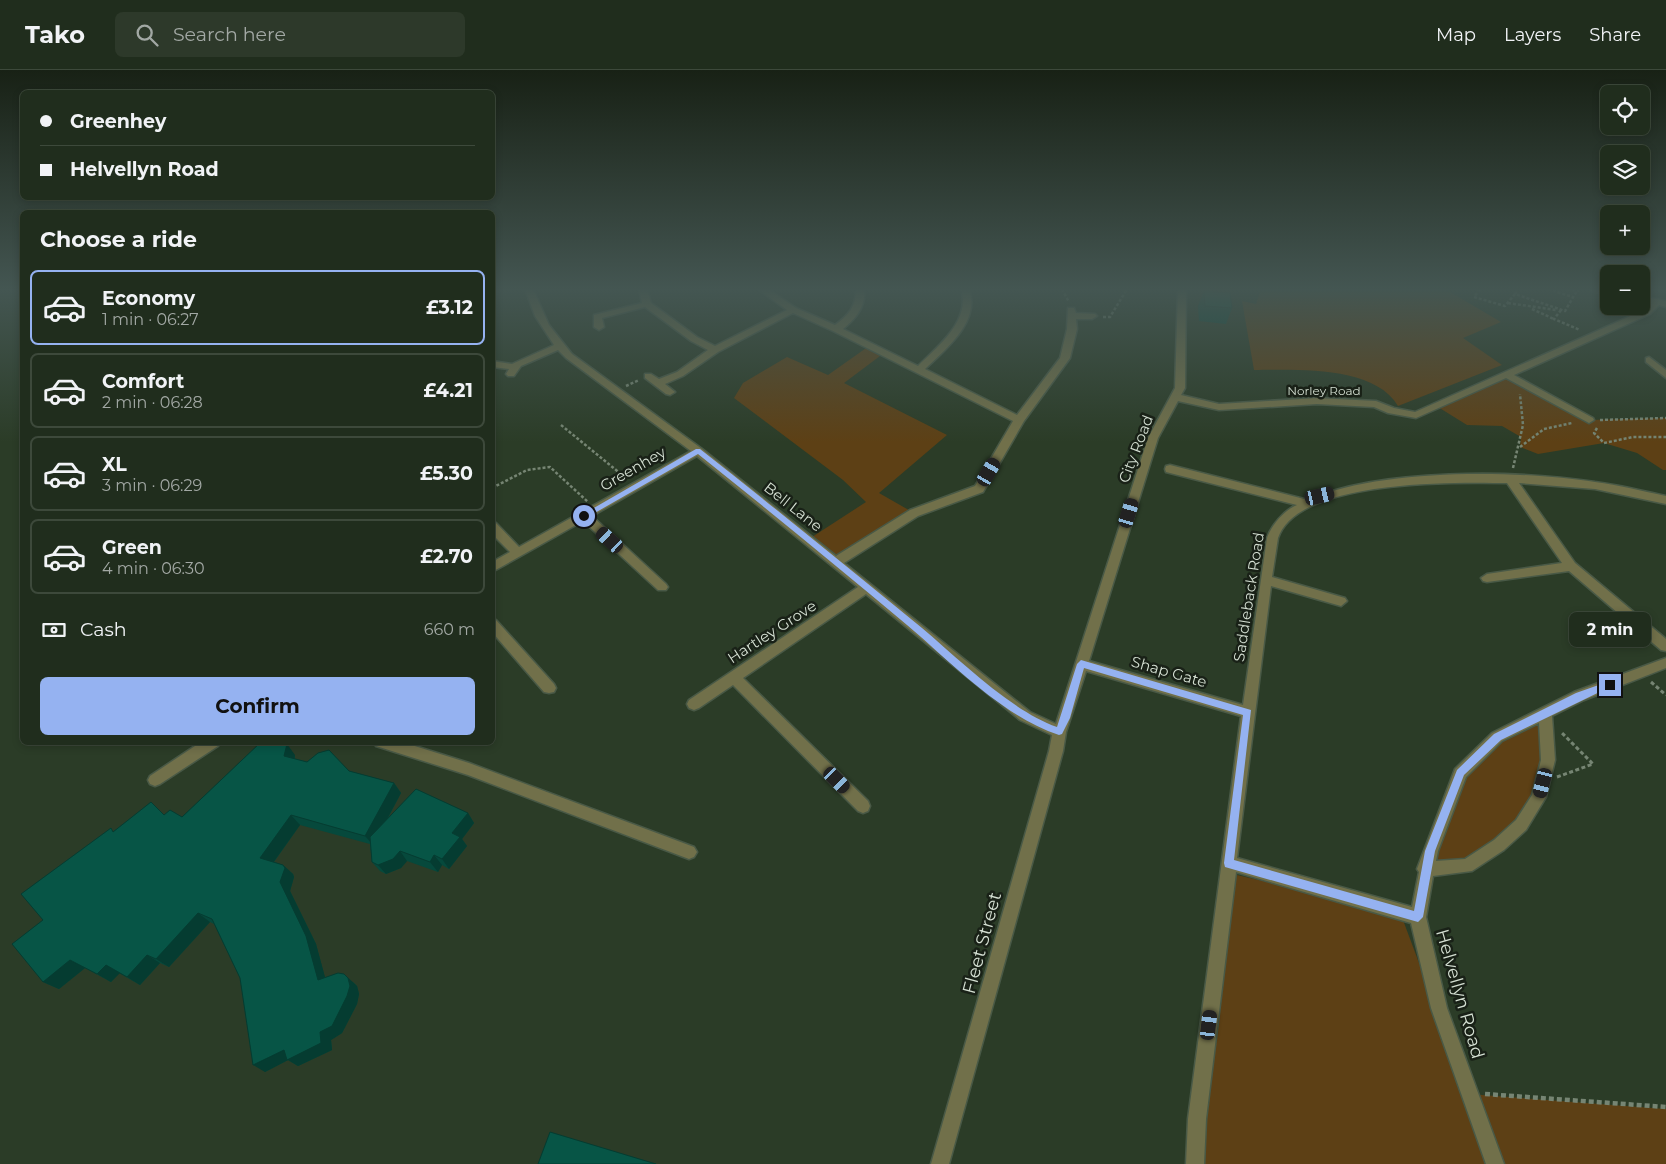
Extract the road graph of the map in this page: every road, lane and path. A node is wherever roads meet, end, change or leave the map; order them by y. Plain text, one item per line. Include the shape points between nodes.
1 (555, 340) edge
2 (696, 340) edge
3 (734, 340) edge
4 (858, 340) edge
5 (949, 340) edge
6 (1069, 340) edge
7 (1181, 340) edge
8 (1583, 340) edge
9 (559, 346) junction
10 (715, 350) junction
11 (1650, 360) dead end
12 (495, 364) edge
13 (918, 370) junction
14 (1507, 375) junction
15 (1666, 375) edge
16 (648, 376) joint
17 (1518, 381) junction
18 (658, 383) junction
19 (616, 390) junction
20 (670, 392) dead end
21 (1174, 397) junction
22 (1018, 420) junction
23 (1589, 420) dead end
24 (1604, 420) dead end
25 (561, 426) dead end
26 (1666, 437) edge
27 (698, 451) junction
28 (1170, 469) dead end
29 (1510, 479) junction
30 (495, 486) edge
31 (635, 486) junction
32 (1666, 500) edge
33 (1305, 503) junction
34 (596, 509) junction
35 (584, 516) junction
36 (495, 529) edge
37 (518, 553) junction
38 (837, 561) junction
39 (495, 566) edge
40 (1572, 566) junction
41 (1487, 578) dead end
42 (1266, 580) junction
43 (662, 588) dead end
44 (868, 588) junction
45 (1341, 601) dead end
46 (495, 626) edge
47 (1666, 646) edge
48 (1666, 663) edge
49 (1081, 664) junction
50 (1641, 673) junction
51 (733, 677) junction
52 (549, 688) dead end
53 (1666, 694) edge
54 (694, 704) dead end
55 (1248, 712) junction
56 (1544, 715) junction
57 (1059, 732) junction
58 (208, 745) edge
59 (392, 745) edge
60 (154, 780) dead end
61 (1543, 783) junction
62 (863, 806) dead end
63 (689, 852) dead end
64 (1229, 863) junction
65 (1425, 869) junction
66 (1418, 917) junction
67 (1469, 1094) junction
68 (1666, 1107) edge
69 (940, 1164) edge
70 (1195, 1164) edge
71 (1495, 1164) edge

1 - 9 street, Bell Lane
2 - 10 street
3 - 10 street
4 - 13 street
5 - 13 street
6 - 22 street via 1065,358
7 - 21 street, City Road via 1180,388
8 - 14 street, Norley Road
9 - 12 street via 517,364 513,371
9 - 19 street, Bell Lane
10 - 18 street via 680,374
11 - 15 street
13 - 22 street
14 - 17 street
14 - 21 street, Norley Road via 1416,415 1392,411 1376,404 1317,402 1219,406
16 - 18 street
16 - 19 path
17 - 23 street
17 - 29 path via 1523,425
18 - 20 street
19 - 27 street, Bell Lane
21 - 49 street, City Road via 1153,438
22 - 38 street via 979,489 914,513
24 - 26 path via 1594,433 1604,442 1634,437
25 - 31 path
27 - 31 street, Greenhey
27 - 38 street, Bell Lane
28 - 33 street
29 - 32 street, Saddleback Road via 1586,484
29 - 33 street, Saddleback Road via 1396,482 1320,496
29 - 40 street
30 - 34 path via 527,470 550,468
31 - 34 street, Greenhey
33 - 42 street, Saddleback Road via 1292,511 1274,532
34 - 35 street, Greenhey
35 - 37 street, Greenhey
35 - 43 street
36 - 37 street
37 - 39 street, Greenhey
38 - 44 street, Bell Lane
40 - 41 street
40 - 47 street
42 - 45 street
42 - 55 street, Saddleback Road
44 - 51 street, Hartley Grove
44 - 57 street, Bell Lane via 1025,716
46 - 52 street
48 - 50 street, Helvellyn Road
49 - 55 street, Shap Gate
49 - 57 street, City Road
50 - 53 path
50 - 56 street, Helvellyn Road via 1579,696
51 - 54 street, Hartley Grove
51 - 62 street
55 - 64 street, Saddleback Road
56 - 61 street via 1548,760
56 - 61 path via 1593,764
56 - 65 street, Helvellyn Road via 1497,737 1460,773 1444,809
57 - 69 street, Fleet Street
58 - 60 street
59 - 63 street via 469,769
61 - 65 street via 1539,797 1521,825 1499,845 1467,866
64 - 66 street
64 - 70 street, Saddleback Road via 1197,1119
65 - 66 street, Helvellyn Road
66 - 67 street, Helvellyn Road via 1439,1008
67 - 68 path via 1517,1094
67 - 71 street, Helvellyn Road

